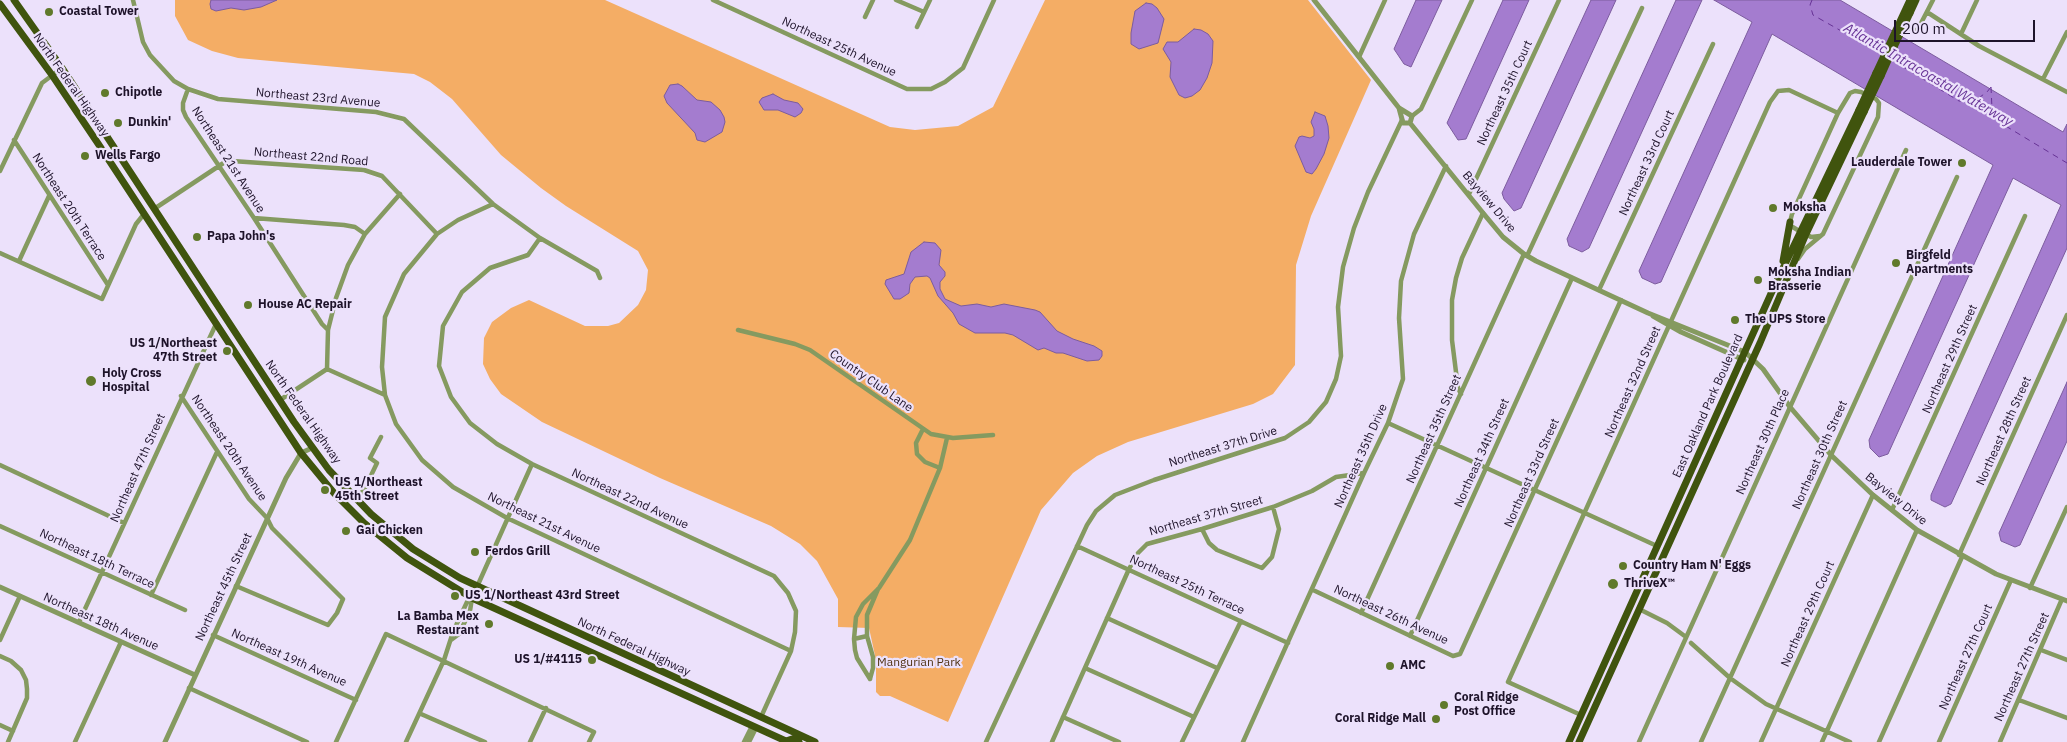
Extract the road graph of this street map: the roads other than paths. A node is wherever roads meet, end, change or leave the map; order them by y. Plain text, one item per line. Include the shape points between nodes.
1 (14, 0) edge
2 (133, 0) edge
3 (713, 0) edge
4 (873, 0) edge
5 (896, 0) edge
6 (930, 0) edge
7 (994, 0) edge
8 (1314, 0) edge
9 (1385, 0) edge
10 (1472, 0) edge
11 (1559, 0) edge
12 (1910, 0) edge
13 (1916, 0) edge
14 (1933, 0) edge
15 (1977, 0) edge
16 (0, 4) edge
17 (1642, 8) dead end
18 (0, 12) edge
19 (924, 12) junction
20 (1907, 12) junction
21 (1927, 12) junction
22 (8, 15) junction
23 (866, 16) dead end
24 (917, 27) dead end
25 (1898, 27) dead end
26 (2067, 32) edge
27 (1961, 34) junction
28 (1713, 44) dead end
29 (1360, 57) junction
30 (62, 68) junction
31 (52, 75) junction
32 (2043, 79) junction
33 (188, 89) junction
34 (2067, 92) edge
35 (1838, 114) junction
36 (1406, 119) junction
37 (14, 140) junction
38 (99, 145) junction
39 (116, 150) junction
40 (1906, 150) dead end
41 (218, 166) junction
42 (1446, 166) junction
43 (0, 171) edge
44 (1957, 177) dead end
45 (400, 194) junction
46 (1468, 194) junction
47 (132, 195) junction
48 (49, 196) junction
49 (493, 204) junction
50 (154, 209) junction
51 (1483, 213) junction
52 (144, 214) junction
53 (2026, 216) dead end
54 (254, 218) junction
55 (1790, 222) junction
56 (166, 226) junction
57 (1804, 233) junction
58 (365, 234) junction
59 (437, 234) junction
60 (1822, 235) junction
61 (540, 238) junction
62 (0, 252) edge
63 (1526, 255) junction
64 (19, 261) junction
65 (1792, 266) junction
66 (600, 278) dead end
67 (1572, 278) junction
68 (108, 285) junction
69 (1774, 287) junction
70 (1599, 290) junction
71 (1621, 300) junction
72 (2067, 315) edge
73 (216, 323) junction
74 (1670, 323) junction
75 (328, 330) junction
76 (738, 330) dead end
77 (1745, 352) junction
78 (1741, 360) junction
79 (1752, 360) junction
80 (328, 369) junction
81 (262, 394) junction
82 (1461, 394) junction
83 (385, 395) junction
84 (181, 396) junction
85 (280, 400) junction
86 (1790, 408) junction
87 (1388, 423) junction
88 (923, 429) junction
89 (993, 435) dead end
90 (381, 437) dead end
91 (947, 438) junction
92 (1438, 445) junction
93 (312, 448) junction
94 (217, 452) junction
95 (301, 453) junction
96 (1831, 455) junction
97 (532, 464) junction
98 (0, 465) edge
99 (1486, 467) junction
100 (940, 468) junction
101 (1364, 473) junction
102 (1535, 490) junction
103 (1873, 495) junction
104 (355, 499) junction
105 (2067, 506) edge
106 (1273, 507) junction
107 (1892, 510) junction
108 (1585, 512) junction
109 (267, 518) junction
110 (507, 518) junction
111 (124, 523) junction
112 (0, 526) edge
113 (1202, 529) junction
114 (388, 530) junction
115 (1917, 530) junction
116 (382, 538) junction
117 (1659, 542) junction
118 (1077, 546) junction
119 (1666, 550) junction
120 (1961, 556) junction
121 (1662, 560) junction
122 (1129, 568) junction
123 (102, 573) junction
124 (2011, 580) junction
125 (236, 586) junction
126 (0, 587) edge
127 (477, 587) junction
128 (879, 588) junction
129 (2030, 588) junction
130 (1313, 590) junction
131 (151, 595) junction
132 (20, 596) junction
133 (472, 598) junction
134 (2064, 600) edge
135 (1639, 609) junction
136 (185, 610) dead end
137 (1362, 613) junction
138 (1108, 618) junction
139 (1242, 621) junction
140 (79, 622) junction
141 (564, 627) junction
142 (550, 633) junction
143 (213, 635) junction
144 (867, 636) junction
145 (1410, 636) junction
146 (1686, 637) junction
147 (854, 639) junction
148 (0, 640) edge
149 (121, 642) junction
150 (1288, 643) junction
151 (1692, 643) dead end
152 (2041, 650) junction
153 (791, 651) junction
154 (1460, 654) joint
155 (0, 656) edge
156 (444, 660) junction
157 (2067, 660) edge
158 (1085, 668) junction
159 (1217, 668) junction
160 (195, 675) junction
161 (1730, 678) junction
162 (692, 686) junction
163 (189, 688) junction
164 (672, 689) junction
165 (356, 700) junction
166 (2019, 700) junction
167 (1587, 702) junction
168 (546, 708) junction
169 (1776, 709) junction
170 (421, 714) junction
171 (1592, 714) junction
172 (1581, 715) junction
173 (761, 717) junction
174 (1194, 717) junction
175 (1063, 718) junction
176 (2067, 718) edge
177 (741, 721) junction
178 (0, 725) edge
179 (754, 727) junction
180 (1586, 727) junction
181 (13, 731) junction
182 (1827, 732) junction
183 (167, 741) edge
184 (8, 742) edge
185 (75, 742) edge
186 (307, 742) edge
187 (336, 742) edge
188 (406, 742) edge
189 (486, 742) edge
190 (530, 742) edge
191 (589, 742) edge
192 (744, 742) edge
193 (749, 742) edge
194 (787, 742) edge
195 (799, 742) edge
196 (815, 742) edge
197 (986, 742) edge
198 (1052, 742) edge
199 (1119, 742) edge
200 (1182, 742) edge
201 (1243, 742) edge
202 (1569, 742) edge
203 (1579, 742) edge
204 (1638, 742) edge
205 (1701, 742) edge
206 (1761, 742) edge
207 (1822, 742) edge
208 (1850, 742) edge
209 (1879, 742) edge
210 (1939, 742) edge
211 (2000, 742) edge

1 - 30 main road, North Federal Highway
2 - 33 street via 143,42 150,55 174,81
3 - 7 street, Northeast 25th Avenue via 907,89 931,89 963,68
4 - 23 street
5 - 19 street
6 - 19 street
8 - 29 street, Bayview Drive
9 - 29 street
10 - 36 street, Northeast 37th Drive via 1420,109
11 - 46 street, Northeast 35th Court
12 - 20 main road, East Oakland Park Boulevard
13 - 20 main road, East Oakland Park Boulevard
14 - 21 street
15 - 27 street
16 - 22 main road, North Federal Highway
17 - 63 street, Northeast 35th Street
18 - 22 main road
19 - 24 street
20 - 57 main road, East Oakland Park Boulevard, bridge
21 - 25 street via 1915,31 1904,32
21 - 27 street
22 - 31 main road, North Federal Highway
26 - 32 street
27 - 32 street
28 - 70 street, Northeast 33rd Court
29 - 36 street, Bayview Drive
30 - 31 street
30 - 39 main road, North Federal Highway
31 - 37 street via 42,83
31 - 38 main road, North Federal Highway
32 - 34 street
33 - 41 street, Northeast 21st Avenue via 183,110
33 - 49 street, Northeast 23rd Avenue via 218,99 376,112 404,119
35 - 55 street
35 - 60 street via 1850,93 1856,91 1879,103 1878,117
35 - 74 street, Northeast 32nd Street via 1789,90 1778,91 1770,102
36 - 42 street, Bayview Drive
36 - 118 street, Northeast 37th Drive via 1395,133 1354,228 1343,267 1338,306 1341,356 1326,402 1309,422 1282,440 1115,495 1096,511
37 - 43 street
37 - 48 street, Northeast 20th Terrace
38 - 39 main road
38 - 47 main road, North Federal Highway
39 - 50 main road, North Federal Highway
40 - 86 street, Northeast 30th Place
41 - 45 street, Northeast 22nd Road via 232,161 364,170 382,176
41 - 50 street
41 - 54 street, Northeast 21st Avenue
42 - 46 street, Bayview Drive
42 - 87 street, Northeast 35th Drive via 1414,234 1401,281 1399,318 1403,379
44 - 96 street, Northeast 30th Street
45 - 58 street
45 - 59 street, Northeast 22nd Road
46 - 51 street, Bayview Drive
47 - 50 main road
47 - 52 main road, North Federal Highway
48 - 64 street
48 - 68 street, Northeast 20th Terrace
49 - 59 street, Northeast 21st Avenue
49 - 61 street, Northeast 23rd Avenue
50 - 56 main road, North Federal Highway
51 - 63 street, Bayview Drive
51 - 82 street via 1462,258 1452,300 1452,340
52 - 56 main road
52 - 68 street via 136,224
52 - 73 main road, North Federal Highway
53 - 107 street, Northeast 29th Street
54 - 58 street via 344,224
54 - 75 street, Northeast 21st Avenue
55 - 57 street via 1793,229
55 - 69 main road via 1786,251
56 - 85 main road, North Federal Highway
57 - 60 street via 1811,237
57 - 65 main road, East Oakland Park Boulevard
57 - 69 main road, East Oakland Park Boulevard
58 - 75 street via 348,264
59 - 83 street, Northeast 21st Avenue via 404,274 385,317 382,367
60 - 65 street
61 - 66 street, Northeast 23rd Avenue via 597,272
61 - 97 street, Northeast 22nd Avenue via 528,255 490,268 462,292 443,326 439,366 451,397 470,423 497,444
62 - 64 street
63 - 67 street, Bayview Drive
63 - 82 street, Northeast 35th Street
64 - 68 street via 102,299
65 - 79 main road, East Oakland Park Boulevard
67 - 70 street, Bayview Drive
67 - 99 street, Northeast 34th Street
69 - 77 main road, East Oakland Park Boulevard
70 - 71 street, Bayview Drive
71 - 74 street, Bayview Drive
71 - 102 street, Northeast 33rd Street
72 - 120 street, Northeast 28th Street
73 - 81 main road, North Federal Highway
73 - 84 street, Northeast 47th Street
74 - 77 street, Bayview Drive
74 - 78 street, Bayview Drive
74 - 108 street, Northeast 32nd Street
75 - 80 street
76 - 88 street, Country Club Lane via 810,350
77 - 78 main road, East Oakland Park Boulevard
77 - 79 street, Bayview Drive
78 - 79 street, Bayview Drive
78 - 117 main road, East Oakland Park Boulevard
79 - 86 street, Bayview Drive
79 - 119 main road, East Oakland Park Boulevard
80 - 83 street
80 - 85 street
81 - 85 main road
81 - 95 main road, North Federal Highway
82 - 92 street, Northeast 35th Street
83 - 110 street, Northeast 21st Avenue via 396,424 422,460 453,487
84 - 94 street, Northeast 20th Avenue
84 - 111 street, Northeast 47th Street
85 - 93 main road, North Federal Highway
86 - 96 street, Bayview Drive
86 - 146 street, Northeast 30th Place
87 - 92 street
87 - 101 street, Northeast 35th Drive
88 - 91 street, Country Club Lane
88 - 100 street via 916,443 918,454 925,462
89 - 91 street, Country Club Lane
90 - 104 street via 370,458 377,463 364,490
91 - 100 street
92 - 99 street
92 - 137 street, Northeast 35th Street
93 - 95 street
93 - 104 main road, North Federal Highway
94 - 109 street, Northeast 20th Avenue via 249,499
94 - 131 street
95 - 109 street, Northeast 45th Street
95 - 116 main road, North Federal Highway via 346,506
96 - 103 street, Bayview Drive
96 - 161 street, Northeast 30th Street
97 - 110 street
97 - 153 street, Northeast 22nd Avenue via 774,576 788,593 796,610
98 - 111 street
99 - 102 street
99 - 145 street, Northeast 34th Street
100 - 128 street via 910,540
101 - 106 street, Northeast 37th Street via 1336,477
101 - 130 street, Northeast 35th Drive
102 - 108 street
102 - 154 street, Northeast 33rd Street
103 - 107 street, Bayview Drive
103 - 169 street, Northeast 29th Court
104 - 114 main road, North Federal Highway
105 - 129 street
106 - 113 street, Northeast 37th Street
106 - 113 street via 1279,529 1272,557 1262,568 1217,550
107 - 115 street, Bayview Drive
108 - 117 street
108 - 172 street, Northeast 32nd Street via 1508,682
109 - 125 street, Northeast 45th Street
109 - 125 street, Northeast 20th Avenue via 272,528 343,599 338,613 328,625
110 - 127 street
110 - 153 street, Northeast 21st Avenue
111 - 123 street, Northeast 47th Street
112 - 123 street, Northeast 18th Terrace
113 - 122 street, Northeast 37th Street via 1147,544
114 - 116 street
114 - 127 main road, North Federal Highway via 428,559
115 - 120 street, Bayview Drive
115 - 182 street
116 - 133 main road, North Federal Highway via 423,569
117 - 119 main road
117 - 121 main road
117 - 167 main road, East Oakland Park Boulevard
118 - 122 street, Northeast 25th Terrace
118 - 197 street, Northeast 37th Drive
119 - 121 main road, East Oakland Park Boulevard
120 - 124 street, Bayview Drive
120 - 209 street, Northeast 28th Street
121 - 135 main road, East Oakland Park Boulevard
122 - 138 street, Northeast 37th Street
122 - 139 street, Northeast 25th Terrace
123 - 131 street, Northeast 18th Terrace
123 - 140 street, Northeast 47th Street
124 - 129 street, Bayview Drive
124 - 210 street, Northeast 27th Court
125 - 143 street, Northeast 45th Street
126 - 132 street, Northeast 18th Avenue
127 - 133 street
127 - 141 main road, North Federal Highway
128 - 144 street via 867,615
128 - 147 street via 863,604 856,617
129 - 134 street, Bayview Drive
130 - 137 street, Northeast 26th Avenue
130 - 150 street, Northeast 35th Drive
131 - 136 street, Northeast 18th Terrace
132 - 140 street, Northeast 18th Avenue
132 - 148 street
133 - 142 main road, North Federal Highway
133 - 156 street via 467,602
134 - 152 street, Northeast 27th Street
135 - 146 street via 1668,623
135 - 171 main road, East Oakland Park Boulevard
137 - 145 street, Northeast 26th Avenue
138 - 158 street, Northeast 37th Street
138 - 159 street
139 - 150 street, Northeast 25th Terrace
139 - 159 street
140 - 149 street, Northeast 18th Avenue
141 - 142 main road
141 - 162 main road, North Federal Highway
142 - 164 main road, North Federal Highway
143 - 160 street, Northeast 45th Street
143 - 165 street, Northeast 19th Avenue
144 - 147 street
144 - 147 street via 873,657 870,679 857,658
145 - 154 street, Northeast 26th Avenue via 1454,656
146 - 204 street, Northeast 30th Place
149 - 160 street, Northeast 18th Avenue
149 - 185 street
150 - 201 street, Northeast 35th Drive
151 - 161 street
152 - 157 street
152 - 166 street, Northeast 27th Street
153 - 173 street, Northeast 22nd Avenue
155 - 181 street via 21,670 26,680 27,698
156 - 165 street via 386,634
156 - 168 street
156 - 170 street
158 - 174 street
158 - 175 street, Northeast 37th Street
159 - 174 street
160 - 163 street, Northeast 45th Street
161 - 169 street
161 - 205 street, Northeast 30th Street
162 - 164 main road
162 - 173 main road, North Federal Highway
163 - 183 street, Northeast 45th Street
163 - 186 street
164 - 177 main road, North Federal Highway
165 - 187 street
166 - 176 street
166 - 211 street, Northeast 27th Street
167 - 171 main road
167 - 172 main road, East Oakland Park Boulevard
168 - 190 street
168 - 191 street via 594,732
169 - 182 street
169 - 206 street, Northeast 29th Court
170 - 188 street
170 - 189 street
171 - 180 main road, East Oakland Park Boulevard
172 - 180 main road
172 - 202 main road, East Oakland Park Boulevard
173 - 177 main road
173 - 196 main road, North Federal Highway
174 - 200 street
175 - 198 street, Northeast 37th Street
175 - 199 street
177 - 179 main road, North Federal Highway
178 - 181 street
179 - 192 street
179 - 193 street
179 - 194 main road, North Federal Highway
180 - 203 main road, East Oakland Park Boulevard
181 - 184 street
182 - 207 street
182 - 208 street
194 - 195 main road via 792,739

